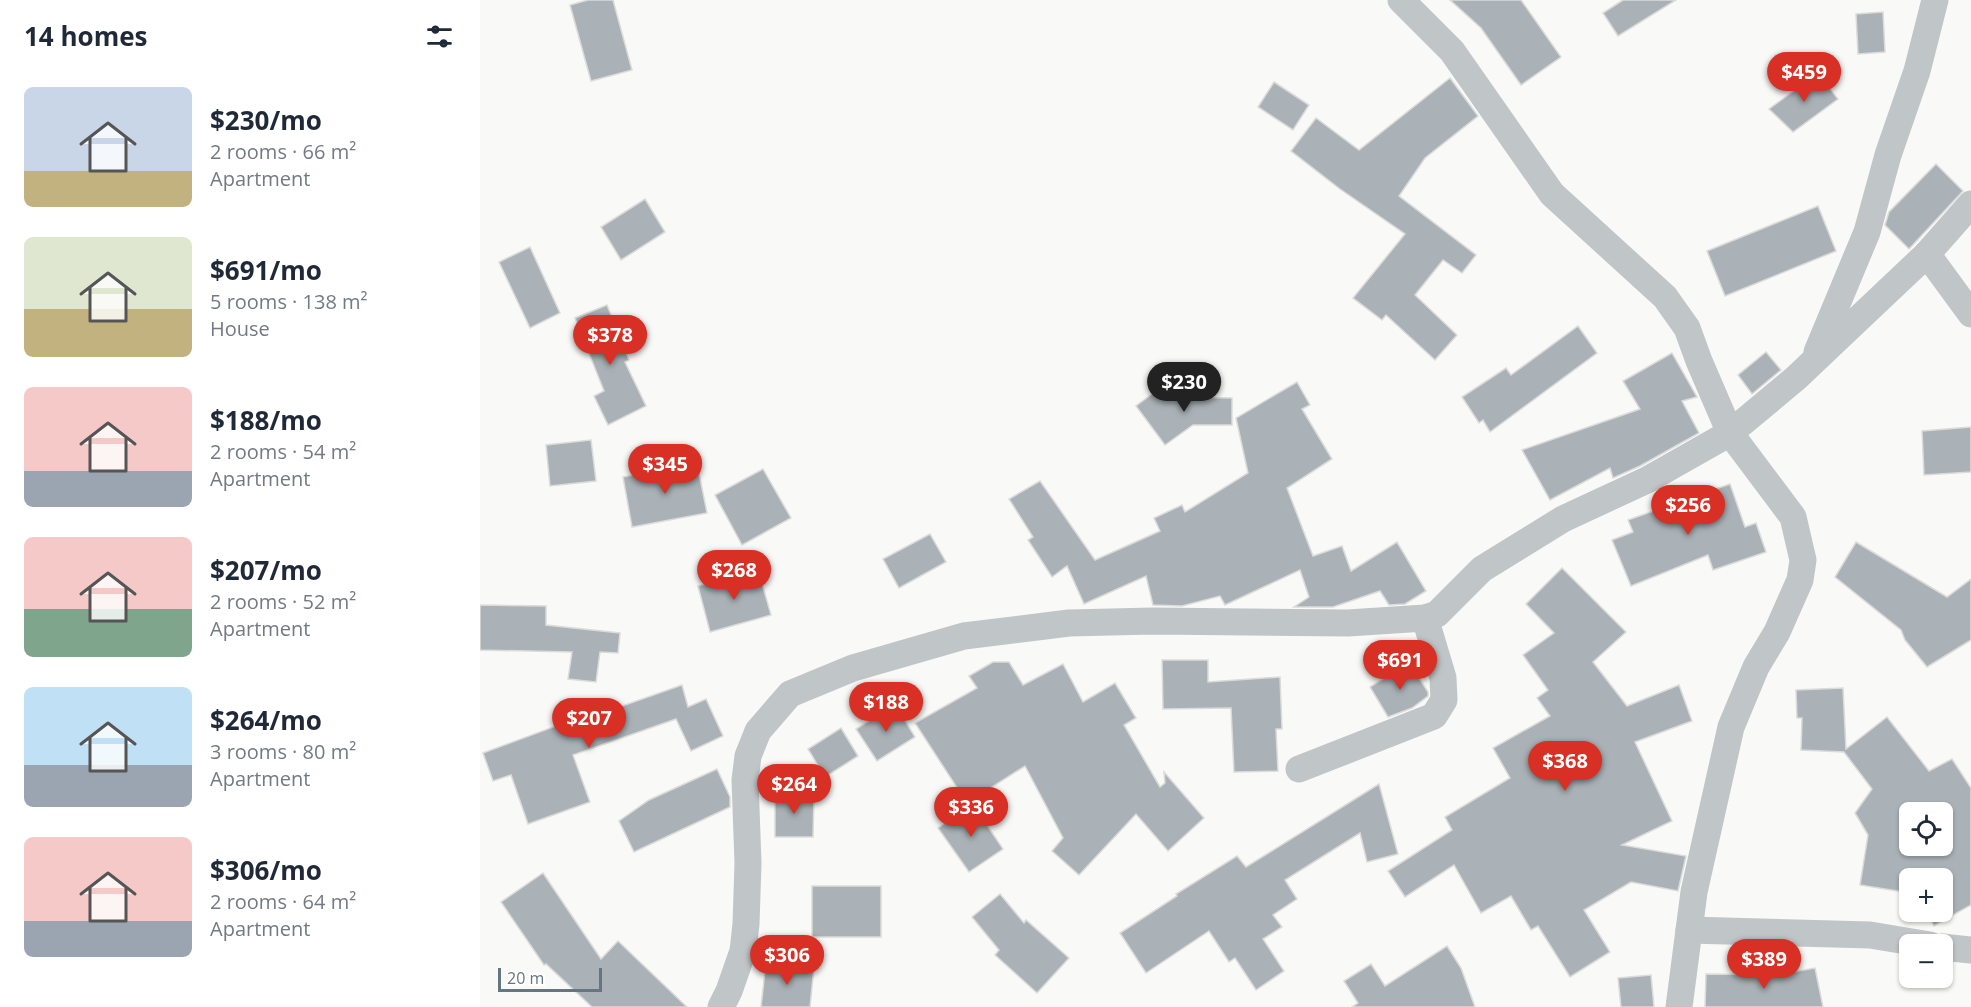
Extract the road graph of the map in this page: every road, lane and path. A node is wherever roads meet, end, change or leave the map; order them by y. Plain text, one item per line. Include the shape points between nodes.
1 (1401, 0) edge
2 (1935, 0) edge
3 (1971, 204) edge
4 (1927, 254) junction
5 (1971, 314) edge
6 (1796, 378) junction
7 (1730, 433) junction
8 (1425, 618) junction
9 (1299, 769) dead end
10 (1689, 930) junction
11 (1899, 940) edge
12 (1953, 948) edge
13 (1971, 950) edge
14 (722, 1007) edge
15 (1679, 1007) edge

1 - 7 street via 1452,51 1552,194 1665,297 1687,328
2 - 6 street via 1867,232 1817,353
3 - 4 street
4 - 5 street
4 - 6 street
6 - 7 street
7 - 8 street via 1647,480 1563,519 1482,569 1437,614
7 - 10 street via 1793,517 1803,560 1794,595 1756,667 1731,727
8 - 9 street via 1443,678 1444,700 1434,716
8 - 14 street via 1348,623 1069,623 964,636 854,668 790,694 758,731 748,756 746,924 742,951
10 - 11 street via 1870,935
10 - 15 street
12 - 13 street

